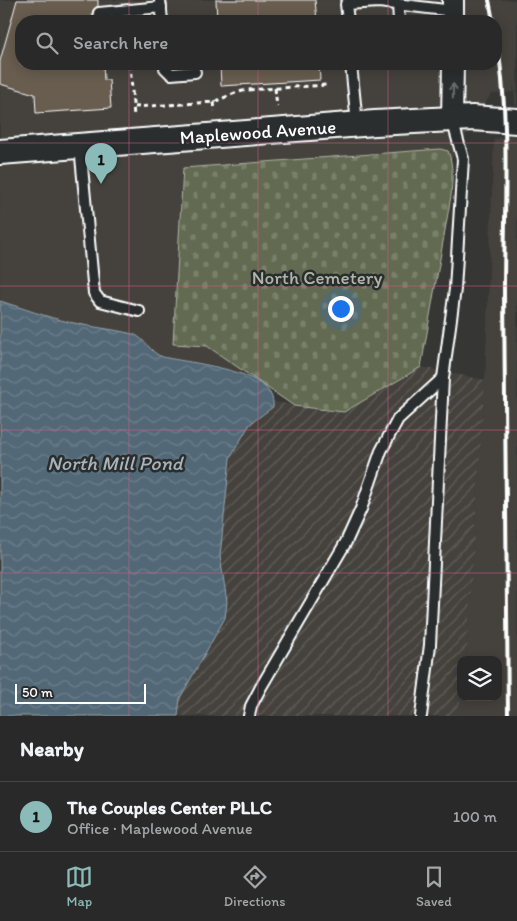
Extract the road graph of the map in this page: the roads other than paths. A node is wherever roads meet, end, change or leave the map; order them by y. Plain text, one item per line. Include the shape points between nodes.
1 (161, 4) edge
2 (398, 4) junction
3 (453, 11) edge
4 (99, 13) dead end
5 (347, 15) edge
6 (399, 15) edge
7 (167, 70) edge
8 (352, 70) edge
9 (453, 70) edge
10 (195, 72) dead end
11 (452, 119) junction
12 (517, 121) edge
13 (357, 125) junction
14 (80, 145) junction
15 (0, 152) edge
16 (139, 311) dead end
17 (443, 378) junction
18 (249, 716) edge
19 (421, 716) edge

1 - 4 lane
2 - 3 lane
2 - 5 lane via 346,4
2 - 6 lane
7 - 10 lane via 171,74
8 - 13 lane
11 -> 9 street
11 - 12 street, Maplewood Avenue
11 - 13 street, Maplewood Avenue
11 - 17 lane via 463,159 455,289
13 - 14 street, Maplewood Avenue
14 - 15 street, Maplewood Avenue
14 - 16 lane via 94,293 100,301
17 - 18 lane via 410,406 394,426 346,542 260,687 250,706
17 - 19 lane via 430,645

